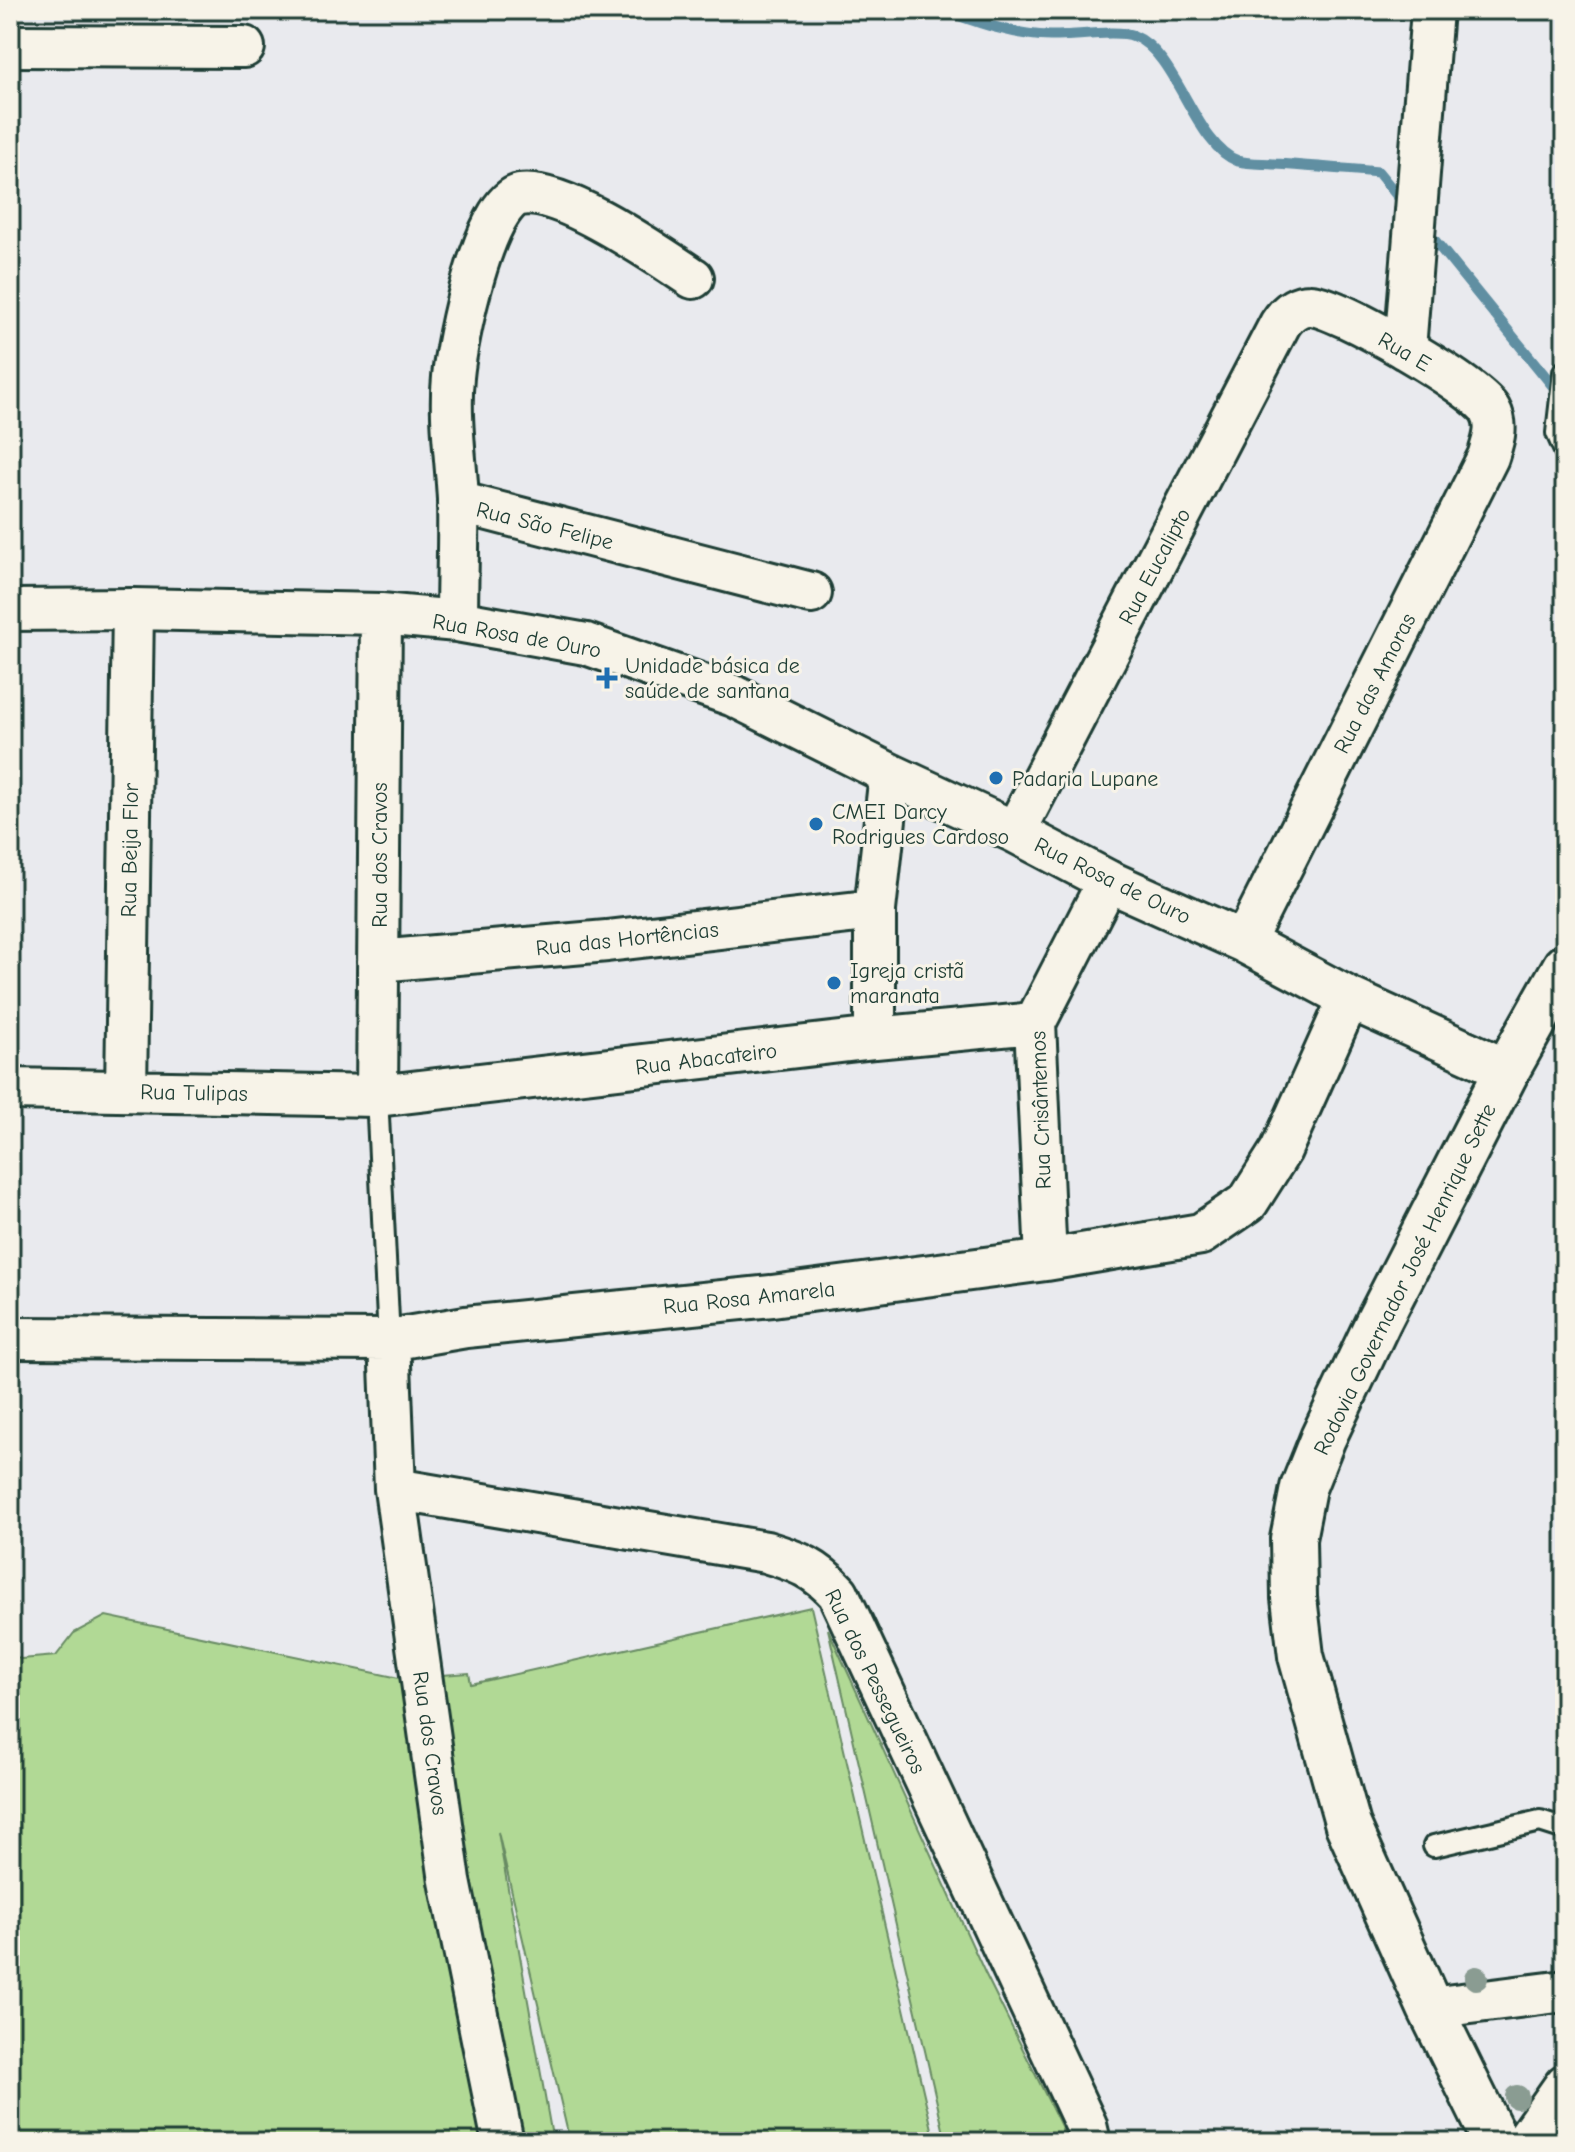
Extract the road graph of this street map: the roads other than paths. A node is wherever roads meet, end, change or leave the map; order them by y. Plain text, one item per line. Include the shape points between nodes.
1 (1432, 10) edge
2 (10, 46) edge
3 (244, 47) dead end
4 (693, 278) dead end
5 (1299, 306) joint
6 (1405, 349) junction
7 (1564, 372) edge
8 (1495, 422) joint
9 (1565, 451) edge
10 (458, 502) junction
11 (811, 593) dead end
12 (133, 609) junction
13 (10, 610) edge
14 (381, 614) junction
15 (457, 621) junction
16 (890, 774) junction
17 (1015, 832) junction
18 (1108, 881) junction
19 (875, 910) junction
20 (1244, 942) junction
21 (378, 961) junction
22 (1565, 967) edge
23 (1349, 998) junction
24 (1035, 1023) junction
25 (875, 1038) junction
26 (1507, 1070) junction
27 (10, 1089) edge
28 (126, 1091) junction
29 (377, 1096) junction
30 (1046, 1260) junction
31 (10, 1338) edge
32 (389, 1340) junction
33 (395, 1489) junction
34 (1565, 1829) edge
35 (1434, 1846) dead end
36 (1565, 1991) edge
37 (1430, 2008) junction
38 (1565, 2085) edge
39 (503, 2142) edge
40 (1090, 2142) edge
41 (1496, 2142) edge
42 (1525, 2142) edge

1 - 6 street
2 - 3 street
4 - 10 street, Rua São Felipe via 592,216 542,195 512,197 487,236 453,378
5 - 6 street, Rua E via 1327,308
5 - 17 street, Rua Eucalipto via 1280,324
6 - 8 street, Rua E via 1474,392
7 - 9 lane via 1557,433
8 - 20 street, Rua das Amoras via 1488,457
10 - 11 street, Rua São Felipe
10 - 15 street
12 - 13 street, Rua Rosa de Ouro
12 - 14 street, Rua Rosa de Ouro
12 - 28 street, Rua Beija Flor
14 - 15 street, Rua Rosa de Ouro
14 - 21 street, Rua dos Cravos
15 - 16 street, Rua Rosa de Ouro via 601,649 734,696
16 - 17 street, Rua Rosa de Ouro
16 - 19 street
17 - 18 street, Rua Rosa de Ouro
18 - 20 street, Rua Rosa de Ouro
18 - 24 street, Rua Crisântemos
19 - 21 street, Rua das Hortências
19 - 25 street
20 - 23 street, Rua Rosa de Ouro
21 - 29 street, Rua dos Cravos
22 - 26 main road, Rodovia Governador José Henrique Sette
23 - 26 street, Rua Rosa de Ouro
23 - 30 street, Rua Rosa Amarela via 1281,1150 1248,1202 1201,1234
24 - 25 street, Rua Abacateiro
24 - 30 street, Rua Crisântemos
25 - 29 street, Rua Abacateiro
26 - 37 main road, Rodovia Governador José Henrique Sette via 1323,1438 1303,1488 1293,1539 1301,1656 1348,1825
27 - 28 street, Rua Tulipas
28 - 29 street, Rua Tulipas
29 - 32 lane
30 - 32 street, Rua Rosa Amarela
31 - 32 street, Rua Rosa Amarela
32 - 33 street, Rua dos Cravos
33 - 39 street, Rua dos Cravos via 450,1881
33 - 40 street, Rua dos Pessegueiros via 766,1552 822,1575 838,1593
34 - 35 lane via 1540,1821
36 - 37 street
37 - 41 main road, Rodovia Governador José Henrique Sette
38 - 42 street

